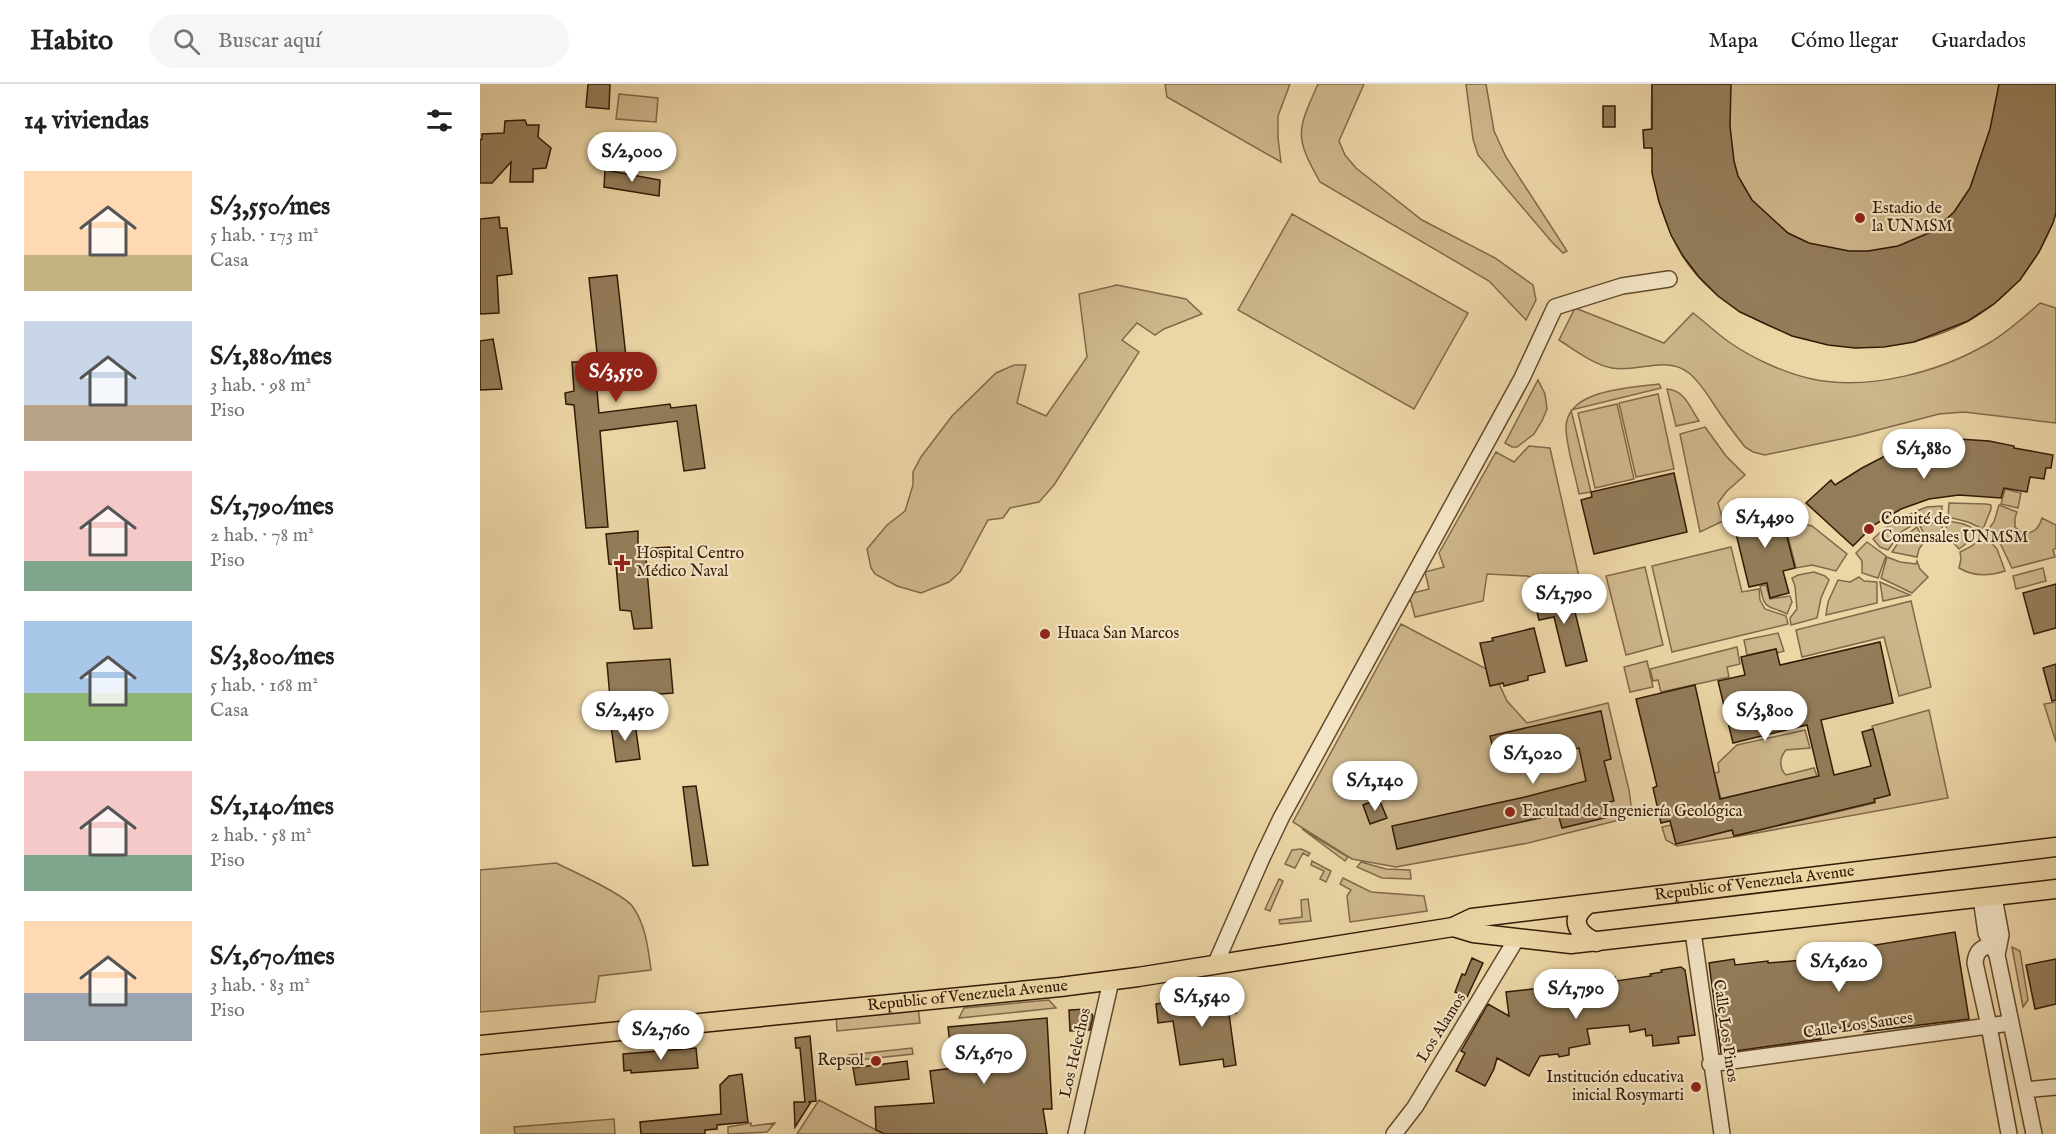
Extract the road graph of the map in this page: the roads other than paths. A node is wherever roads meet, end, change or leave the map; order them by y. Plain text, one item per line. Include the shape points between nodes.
1 (1669, 279) dead end
2 (2056, 847) edge
3 (2056, 883) edge
4 (2056, 889) edge
5 (2025, 892) junction
6 (1987, 897) junction
7 (1587, 905) junction
8 (1453, 927) junction
9 (1693, 932) junction
10 (1517, 938) junction
11 (1596, 942) junction
12 (1994, 950) junction
13 (1215, 965) junction
14 (1111, 981) junction
15 (2010, 1023) junction
16 (1989, 1026) junction
17 (480, 1045) edge
18 (1710, 1064) junction
19 (2056, 1087) edge
20 (2025, 1090) junction
21 (2033, 1132) edge
22 (1076, 1134) edge
23 (1394, 1134) edge
24 (1722, 1134) edge
25 (2006, 1134) edge

1 - 13 street via 1622,286 1555,307 1522,378 1281,818
2 - 7 main road, Republic of Venezuela Avenue
3 - 5 main road, Republic of Venezuela Avenue
4 - 5 main road, Republic of Venezuela Avenue
5 - 6 main road, Republic of Venezuela Avenue
6 - 9 main road, Republic of Venezuela Avenue
6 - 12 street via 1986,933
7 - 8 main road, Republic of Venezuela Avenue via 1472,918
7 - 11 main road via 1580,910 1577,926 1581,934
8 - 10 main road, Republic of Venezuela Avenue
8 - 13 main road, Republic of Venezuela Avenue
9 - 11 main road, Republic of Venezuela Avenue
9 - 18 street, Calle Los Pinos
10 - 11 main road, Republic of Venezuela Avenue via 1564,944
10 - 23 street, Los Alamos via 1415,1107
12 - 15 street
12 - 16 street via 1980,949 1975,963
13 - 14 main road, Republic of Venezuela Avenue
14 - 17 main road, Republic of Venezuela Avenue
14 - 22 street, Los Helechos
15 - 16 street, Calle Los Sauces
15 - 20 street
16 - 18 street, Calle Los Sauces
16 - 25 street
18 - 24 street, Calle Los Pinos
19 - 20 street
20 - 21 street
21 - 25 street

